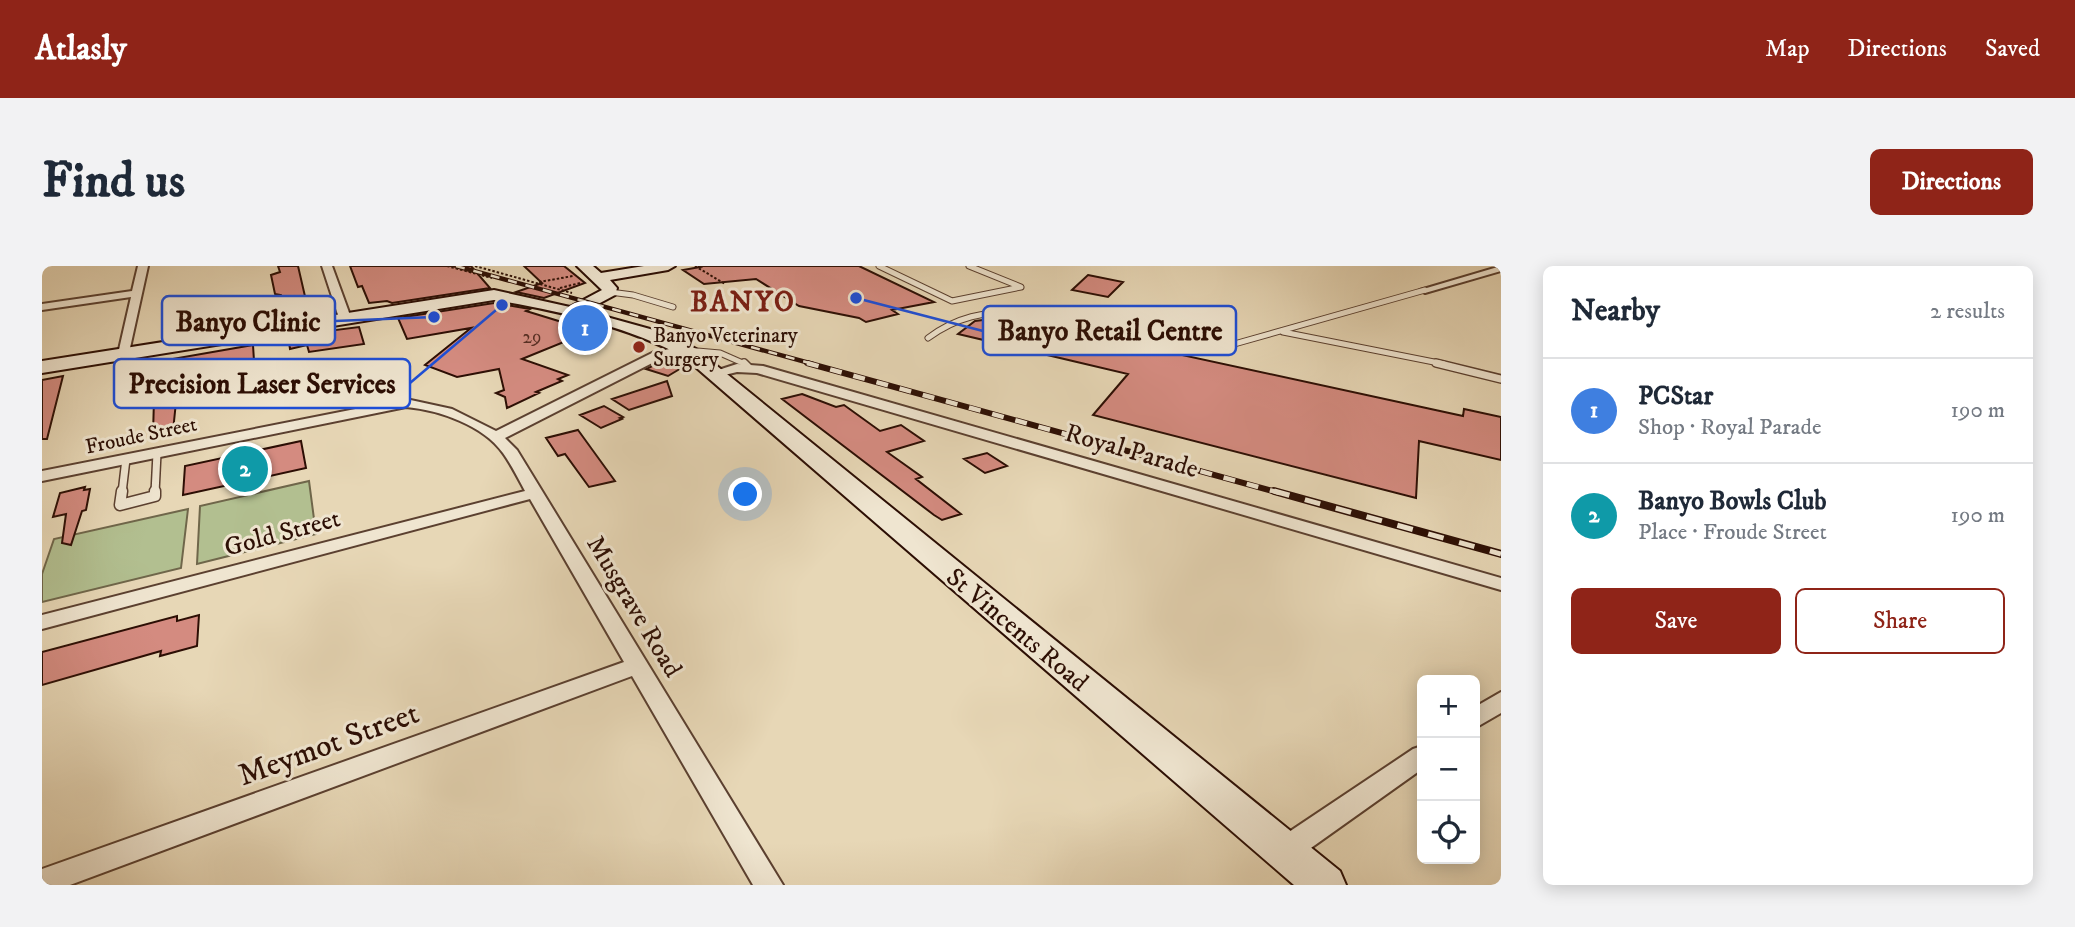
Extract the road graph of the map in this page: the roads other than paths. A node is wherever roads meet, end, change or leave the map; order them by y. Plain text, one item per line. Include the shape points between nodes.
1 (144, 266) edge
2 (327, 266) edge
3 (668, 266) edge
4 (879, 266) edge
5 (969, 266) edge
6 (1501, 268) edge
7 (583, 271) edge
8 (594, 280) junction
9 (1425, 290) joint
10 (610, 292) junction
11 (138, 293) junction
12 (662, 298) dead end
13 (650, 300) junction
14 (42, 307) edge
15 (673, 307) dead end
16 (572, 312) junction
17 (345, 318) junction
18 (1280, 331) junction
19 (928, 338) dead end
20 (685, 350) junction
21 (124, 354) junction
22 (42, 367) edge
23 (748, 367) junction
24 (712, 374) junction
25 (1501, 379) edge
26 (413, 403) joint
27 (497, 436) junction
28 (157, 453) junction
29 (126, 459) junction
30 (42, 477) edge
31 (535, 493) junction
32 (1501, 584) edge
33 (42, 622) edge
34 (637, 666) junction
35 (1501, 701) edge
36 (1480, 716) edge
37 (1417, 759) edge
38 (1284, 851) junction
39 (42, 882) edge
40 (769, 885) edge
41 (1325, 885) edge

1 - 11 street
2 - 17 street
3 - 8 main road
4 - 5 lane via 952,301 1021,287
6 - 9 street
7 - 8 main road
8 - 10 main road
9 - 18 lane
10 - 13 lane
10 - 16 main road
11 - 14 street
11 - 21 street
12 - 13 lane
13 - 15 lane
16 - 17 main road, Royal Parade via 500,295
16 - 20 main road, Royal Parade via 667,340
17 - 21 main road
18 - 19 lane via 1213,351 1034,313 998,310 959,319
18 - 25 lane
20 - 23 lane, Royal Parade via 707,350
20 - 24 main road, Royal Parade
20 - 27 street via 658,355
21 - 22 main road
23 - 24 street, Royal Parade
23 - 32 street, Royal Parade
24 - 38 main road, St Vincents Road
26 - 27 street, Musgrave Road
26 - 28 street, Froude Street
27 - 31 street, Musgrave Road
28 - 29 street, Froude Street
28 - 29 lane via 155,496 120,505
29 - 30 street, Froude Street
31 - 33 street, Gold Street
31 - 34 street, Musgrave Road
34 - 39 street, Meymot Street
34 - 40 street, Musgrave Road
35 - 36 street
37 - 38 street
38 - 41 main road, St Vincents Road

